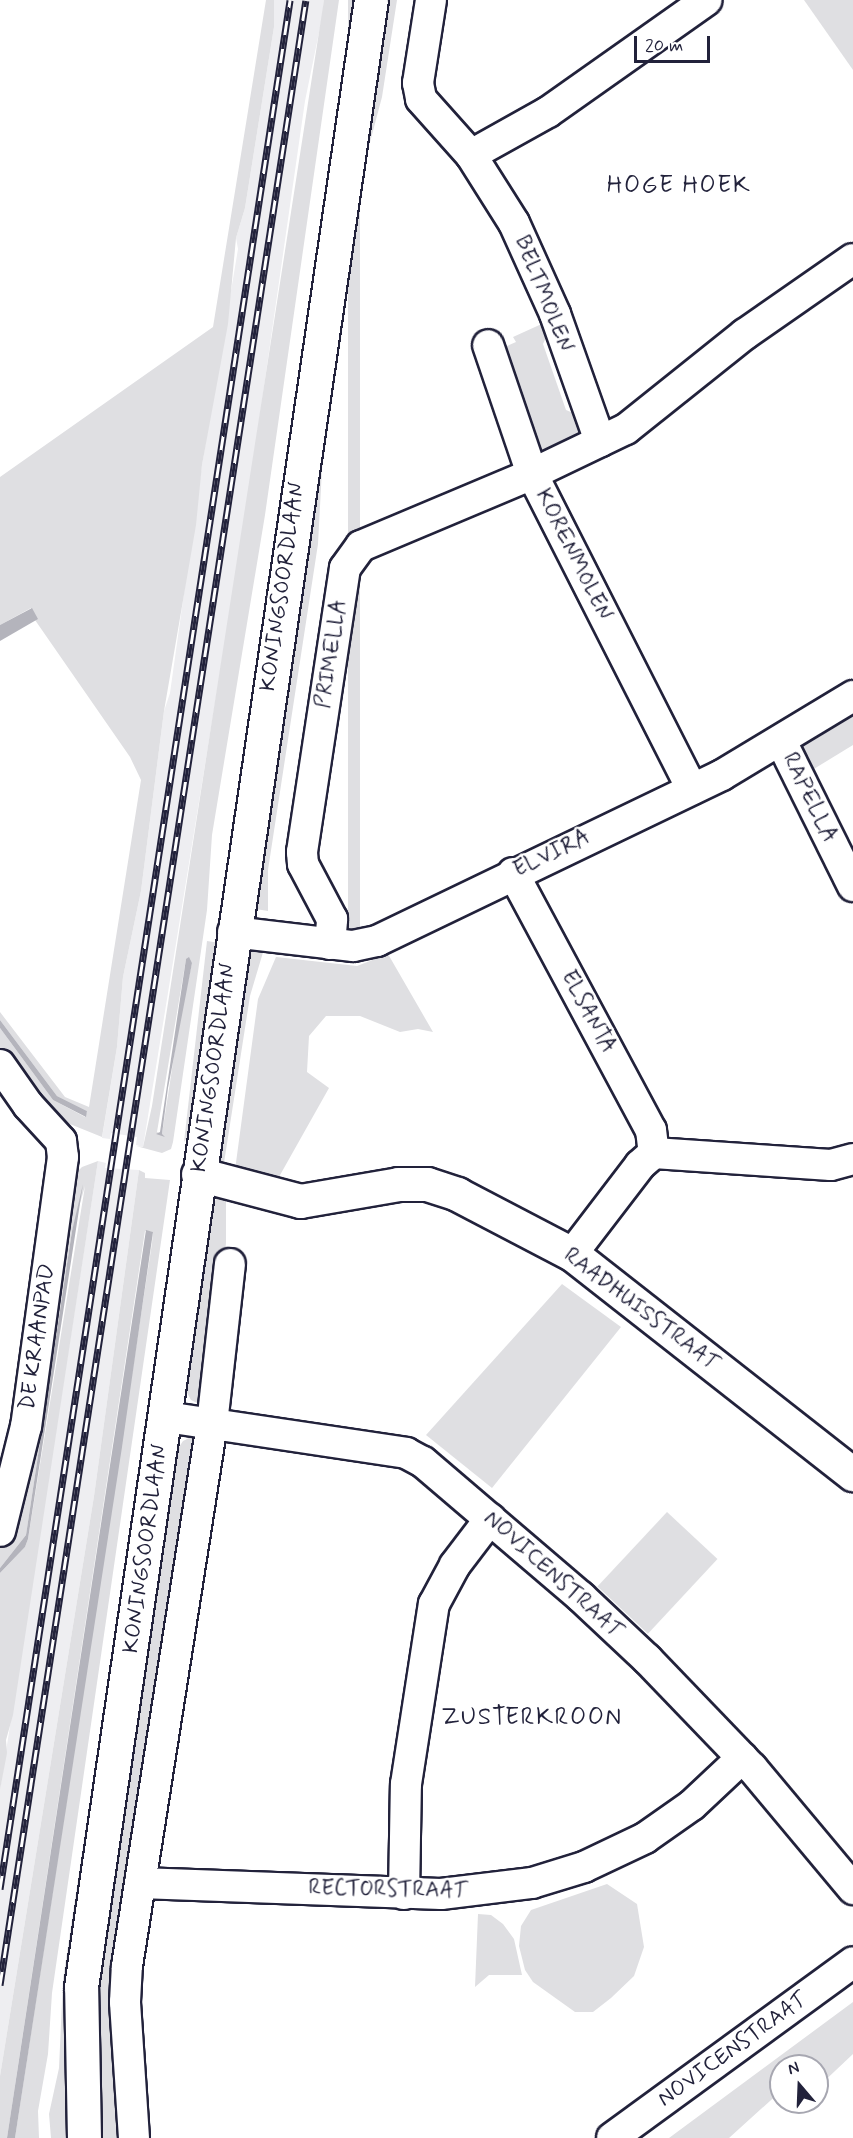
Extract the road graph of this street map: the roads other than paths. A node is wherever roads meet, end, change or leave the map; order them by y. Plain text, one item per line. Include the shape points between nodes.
1 (371, 0) edge
2 (430, 0) edge
3 (707, 0) edge
4 (471, 155) junction
5 (853, 259) edge
6 (488, 345) dead end
7 (600, 441) junction
8 (532, 474) junction
9 (853, 696) edge
10 (781, 741) junction
11 (692, 789) junction
12 (513, 873) junction
13 (853, 886) edge
14 (233, 932) junction
15 (330, 944) junction
16 (5, 1081) edge
17 (654, 1153) junction
18 (853, 1159) edge
19 (198, 1174) junction
20 (572, 1254) junction
21 (230, 1264) dead end
22 (166, 1417) junction
23 (212, 1424) junction
24 (853, 1474) edge
25 (490, 1519) junction
26 (0, 1532) edge
27 (742, 1758) junction
28 (140, 1883) junction
29 (853, 1889) edge
30 (404, 1894) junction
31 (853, 1962) edge
32 (84, 2138) edge
33 (134, 2138) edge
34 (612, 2138) edge

1 - 14 street, KONINGSOORDLAAN
2 - 4 street, BELTMOLEN via 418,84 421,99
3 - 4 street via 548,112
4 - 7 street, BELTMOLEN via 496,191 536,268
5 - 7 street, KORENMOLEN via 745,334 626,429
6 - 8 street
7 - 8 street, KORENMOLEN
8 - 11 street, KORENMOLEN
8 - 15 street, PRIMELLA via 361,546 345,568 302,852 303,864 332,919
9 - 10 street, ELVIRA
10 - 11 street, ELVIRA
10 - 13 street, RAPELLA
11 - 12 street, ELVIRA
12 - 15 street, ELVIRA via 377,940 353,946
12 - 17 street, ELSANTA via 651,1130
14 - 15 street, ELVIRA
14 - 19 street, KONINGSOORDLAAN
16 - 26 street, DE KRAANPAD via 61,1141 62,1170 26,1426
17 - 18 street via 831,1165
17 - 20 street via 640,1165
19 - 20 street, RAADHUISSTRAAT via 300,1201 387,1185 427,1184 457,1194
19 - 22 street, KONINGSOORDLAAN
20 - 24 street, RAADHUISSTRAAT
21 - 23 street, KONINGSOORDLAAN
22 - 23 street, NOVICENSTRAAT
22 - 32 street, KONINGSOORDLAAN via 81,1987
23 - 25 street, NOVICENSTRAAT via 406,1453 440,1474
23 - 28 street, KONINGSOORDLAAN
25 - 27 street, NOVICENSTRAAT via 646,1659
25 - 30 street via 454,1565 434,1604 406,1784
27 - 29 street, NOVICENSTRAAT
27 - 30 street, RECTORSTRAAT via 692,1805 609,1857 532,1883 471,1892
28 - 30 street, RECTORSTRAAT
28 - 33 street, KONINGSOORDLAAN via 125,2002
31 - 34 street, NOVICENSTRAAT

